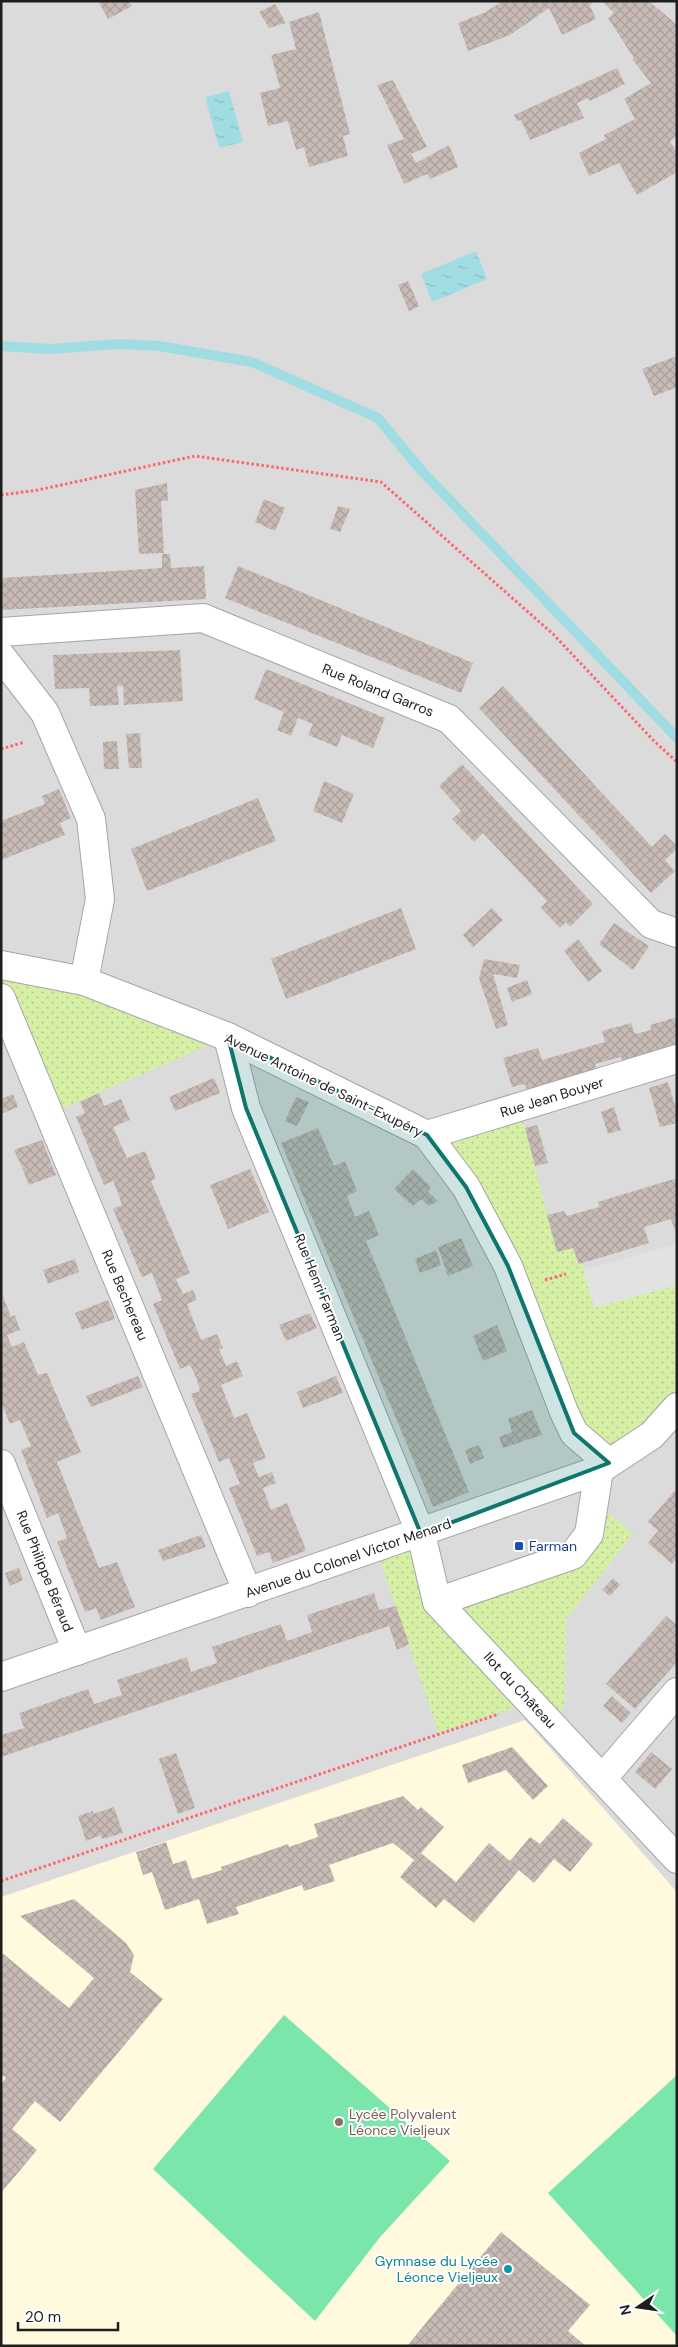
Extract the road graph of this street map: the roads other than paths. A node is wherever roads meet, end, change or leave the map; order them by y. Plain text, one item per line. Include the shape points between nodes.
1 (1, 632) edge
2 (1, 656) edge
3 (677, 933) edge
4 (1, 965) edge
5 (84, 981) junction
6 (1, 998) edge
7 (228, 1037) junction
8 (677, 1059) edge
9 (427, 1135) junction
10 (677, 1407) edge
11 (1, 1464) edge
12 (604, 1467) junction
13 (420, 1534) junction
14 (248, 1593) junction
15 (438, 1602) junction
16 (77, 1651) junction
17 (1, 1677) edge
18 (677, 1692) edge
19 (602, 1779) junction
20 (677, 1859) edge

1 - 3 street, Rue Roland Garros via 203,618 449,719 650,924
2 - 5 street via 45,713 91,819 100,899
4 - 5 street, Avenue Antoine de Saint-Exupéry
5 - 7 street, Avenue Antoine de Saint-Exupéry
6 - 14 street, Rue Bechereau
7 - 9 street, Avenue Antoine de Saint-Exupéry
7 - 13 street, Rue Henri Farman via 246,1108
8 - 9 street, Rue Jean Bouyer
9 - 12 street, Avenue Antoine de Saint-Exupéry via 466,1187 508,1266 574,1434
10 - 12 street, Avenue du Colonel Victor Menard via 652,1435
11 - 16 street, Rue Philippe Béraud
12 - 13 street, Avenue du Colonel Victor Menard
12 - 15 street via 589,1534 573,1555
13 - 14 street, Avenue du Colonel Victor Menard
13 - 15 street, Rue Henri Farman
14 - 16 street, Avenue du Colonel Victor Menard
15 - 19 street, Ilot du Château
16 - 17 street, Avenue du Colonel Victor Menard
18 - 19 street
19 - 20 street, Ilot du Château

